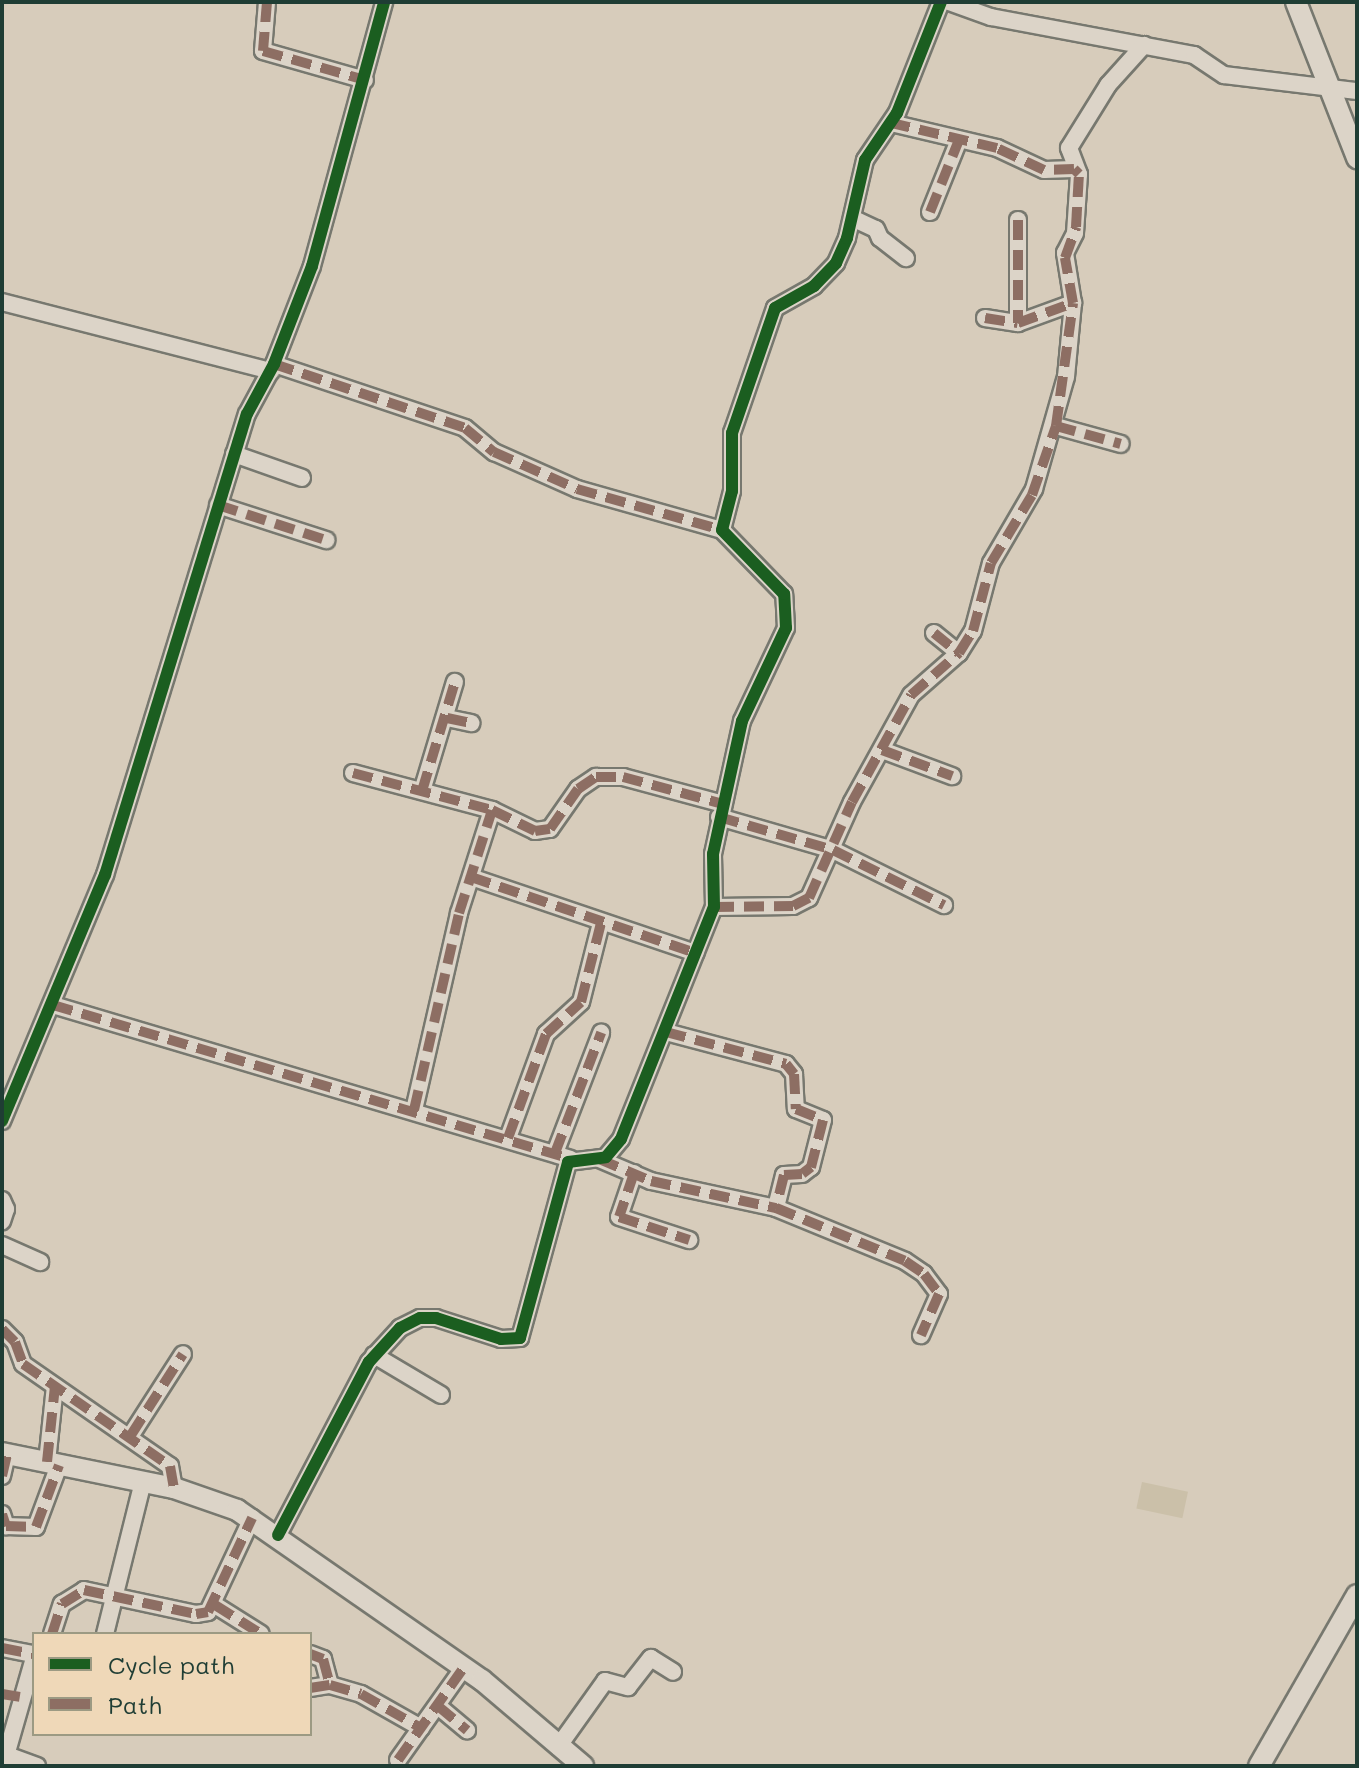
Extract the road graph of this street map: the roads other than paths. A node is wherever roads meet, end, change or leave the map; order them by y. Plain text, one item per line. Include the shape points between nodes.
1 (384, 2) edge
2 (941, 2) edge
3 (949, 2) edge
4 (1296, 2) edge
5 (267, 3) edge
6 (1144, 45) junction
7 (365, 80) junction
8 (1330, 87) junction
9 (1357, 91) edge
10 (891, 123) junction
11 (959, 140) junction
12 (1357, 158) edge
13 (1074, 169) junction
14 (930, 212) dead end
15 (852, 218) junction
16 (1018, 220) dead end
17 (906, 258) dead end
18 (2, 302) edge
19 (1073, 303) junction
20 (985, 318) dead end
21 (1018, 323) junction
22 (273, 368) junction
23 (1056, 426) junction
24 (1121, 444) dead end
25 (234, 454) junction
26 (302, 478) dead end
27 (218, 505) junction
28 (722, 530) junction
29 (326, 540) dead end
30 (934, 633) dead end
31 (959, 653) junction
32 (455, 682) dead end
33 (447, 718) junction
34 (471, 723) dead end
35 (882, 750) junction
36 (353, 773) dead end
37 (952, 776) dead end
38 (422, 791) junction
39 (492, 810) junction
40 (721, 810) junction
41 (833, 850) junction
42 (471, 877) junction
43 (944, 905) dead end
44 (714, 907) junction
45 (601, 923) junction
46 (695, 953) junction
47 (53, 1005) junction
48 (666, 1032) junction
49 (601, 1033) dead end
50 (414, 1110) junction
51 (2, 1121) edge
52 (508, 1138) junction
53 (563, 1156) junction
54 (599, 1159) junction
55 (634, 1173) junction
56 (2, 1200) edge
57 (776, 1208) junction
58 (2, 1221) edge
59 (689, 1240) dead end
60 (2, 1245) edge
61 (40, 1262) dead end
62 (2, 1329) edge
63 (921, 1335) dead end
64 (183, 1354) dead end
65 (374, 1355) junction
66 (55, 1386) junction
67 (441, 1395) dead end
68 (131, 1435) junction
69 (5, 1454) edge
70 (53, 1464) junction
71 (2, 1476) edge
72 (143, 1482) junction
73 (174, 1488) junction
74 (2, 1514) edge
75 (252, 1518) junction
76 (278, 1535) junction
77 (1357, 1595) edge
78 (112, 1598) junction
79 (215, 1605) junction
80 (53, 1632) edge
81 (105, 1632) edge
82 (258, 1632) edge
83 (2, 1648) edge
84 (312, 1655) edge
85 (32, 1656) edge
86 (32, 1662) edge
87 (464, 1667) junction
88 (673, 1672) dead end
89 (330, 1685) junction
90 (312, 1688) edge
91 (2, 1694) edge
92 (20, 1697) junction
93 (438, 1706) junction
94 (421, 1728) junction
95 (467, 1730) dead end
96 (558, 1747) junction
97 (5, 1760) edge
98 (398, 1760) dead end
99 (37, 1766) edge
100 (583, 1766) edge
101 (1259, 1766) edge

1 - 7 street
2 - 10 street
3 - 6 street via 991,17
4 - 8 main road
5 - 7 street via 263,51
6 - 8 street via 1194,55 1224,75
6 - 13 street via 1075,132 1069,148
7 - 22 street via 312,266
8 - 9 street
8 - 12 main road
10 - 11 street
10 - 15 street via 865,160
11 - 13 street via 1003,149 1044,170
11 - 14 street
13 - 19 street via 1079,174 1076,227 1065,258
15 - 17 street via 876,229
15 - 28 street via 827,275 788,296 769,317 729,442 734,478
16 - 21 street
18 - 22 street
19 - 21 street
19 - 23 street
20 - 21 street
22 - 25 street via 247,414
22 - 28 street via 465,428 494,452 577,489
23 - 24 street
23 - 31 street via 1032,495 995,554 973,631
25 - 26 street
25 - 27 street
27 - 29 street
27 - 47 street via 105,875
28 - 40 street via 788,604 778,651 742,721
30 - 31 street
31 - 35 street via 911,695
32 - 33 street
33 - 34 street
33 - 38 street
35 - 37 street
35 - 41 street via 852,802
36 - 38 street
38 - 39 street
39 - 40 street via 535,831 550,829 578,789 590,779 610,775
39 - 42 street
40 - 41 street
40 - 44 street
41 - 43 street
41 - 44 street via 804,902
42 - 45 street
42 - 50 street
44 - 46 street
45 - 46 street
45 - 52 street via 581,1002 546,1034
46 - 48 street
47 - 50 street
47 - 51 street
48 - 54 street via 621,1139 613,1153
48 - 57 street via 786,1064 794,1074 796,1109 823,1120 811,1167 802,1174 784,1175
49 - 53 street
50 - 52 street
52 - 53 street
53 - 54 street
53 - 65 street via 520,1338 501,1339 420,1318 400,1328
54 - 55 street
55 - 57 street via 696,1194
55 - 59 street via 619,1217
56 - 58 street
57 - 63 street via 883,1249 924,1274 939,1294
60 - 61 street
62 - 66 street via 15,1342 20,1361
64 - 68 street
65 - 67 street
65 - 76 street
66 - 68 street
66 - 70 street
68 - 73 street via 170,1466
69 - 70 main road
69 - 71 street
70 - 72 main road
70 - 74 street via 40,1523 8,1527
72 - 73 main road
72 - 78 street
73 - 75 main road
75 - 76 main road
75 - 79 street
76 - 87 main road
77 - 101 main road
78 - 79 street via 196,1614
78 - 80 street via 89,1590 77,1593 62,1604
78 - 81 street
79 - 82 street
83 - 85 street
84 - 89 street via 323,1659
86 - 92 street
87 - 93 street
87 - 96 main road
88 - 96 street via 651,1658 628,1687 605,1681
89 - 90 street
89 - 94 street via 370,1698
91 - 92 street
92 - 97 street
93 - 94 street
93 - 95 street
94 - 98 street
96 - 100 main road
97 - 99 street

